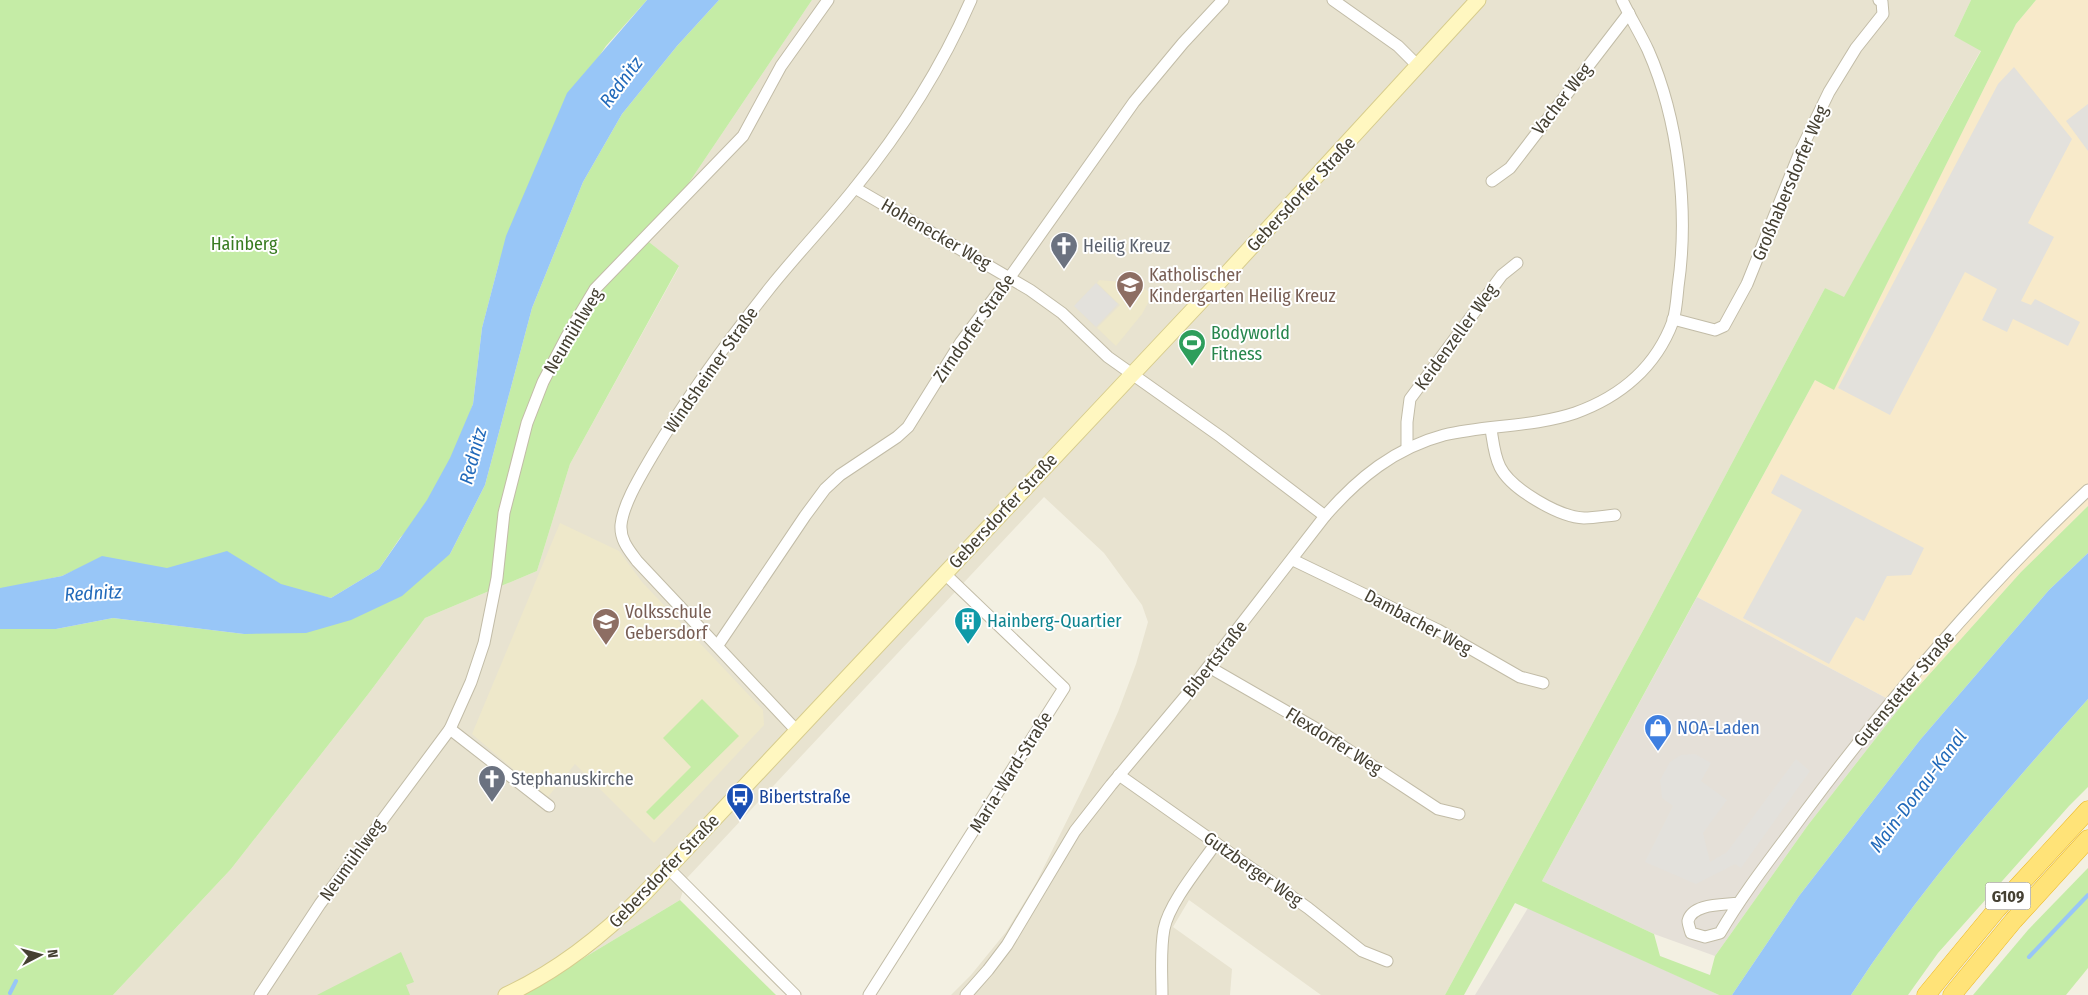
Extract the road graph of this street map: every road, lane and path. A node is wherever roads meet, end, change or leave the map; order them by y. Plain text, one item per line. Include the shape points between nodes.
1 (828, 0) edge
2 (972, 0) edge
3 (1223, 0) edge
4 (1334, 0) edge
5 (1478, 0) edge
6 (1622, 0) edge
7 (1879, 0) edge
8 (1629, 13) junction
9 (1418, 66) junction
10 (1492, 181) dead end
11 (855, 188) junction
12 (1517, 263) dead end
13 (1010, 277) junction
14 (1673, 320) junction
15 (1133, 374) junction
16 (1491, 429) junction
17 (1407, 448) junction
18 (2088, 490) edge
19 (1615, 515) dead end
20 (1325, 516) junction
21 (1293, 560) junction
22 (944, 574) junction
23 (718, 646) junction
24 (1209, 667) junction
25 (1544, 683) dead end
26 (450, 729) junction
27 (797, 731) junction
28 (1119, 775) junction
29 (549, 806) dead end
30 (2088, 810) edge
31 (1459, 814) dead end
32 (2087, 840) edge
33 (1216, 843) junction
34 (668, 868) junction
35 (1738, 903) dead end
36 (1387, 961) dead end
37 (260, 995) edge
38 (506, 995) edge
39 (795, 995) edge
40 (869, 995) edge
41 (966, 995) edge
42 (1162, 995) edge
43 (1926, 995) edge
44 (1952, 995) edge

1 - 26 street, Neumühlweg via 782,66 743,136 595,289 566,336 527,423 504,513 497,578 484,643
2 - 11 street, Windsheimer Straße via 933,77
3 - 13 street, Zirndorfer Straße via 1134,102
4 - 9 street via 1398,46
5 - 9 main road, Gebersdorfer Straße
6 - 8 street, Bibertstraße
7 - 14 street, Großhabersdorfer Weg via 1883,14 1856,48 1829,92 1800,152 1747,284 1724,326 1715,330
8 - 10 street, Vacher Weg via 1510,168
8 - 14 street, Bibertstraße via 1648,50 1664,95 1676,152 1683,218 1682,263
9 - 15 main road, Gebersdorfer Straße
11 - 13 street, Hohenecker Weg
11 - 23 street, Windsheimer Straße via 769,289 708,370 667,430 641,475 624,514 621,526 624,544
12 - 17 street, Keidenzeller Weg via 1502,275 1410,399
13 - 15 street, Hohenecker Weg via 1062,312 1108,357
13 - 23 street, Zirndorfer Straße via 961,342 908,427 825,489
14 - 16 street, Bibertstraße via 1644,371 1609,397 1558,418
15 - 20 street
15 - 22 main road, Gebersdorfer Straße
16 - 17 street, Bibertstraße via 1445,435
16 - 19 street via 1500,466 1523,492 1546,506 1583,518
17 - 20 street, Bibertstraße via 1359,480
18 - 35 street, Gutenstetter Straße via 1971,612 1883,711
20 - 21 street, Bibertstraße
21 - 24 street, Bibertstraße
21 - 25 street, Dambacher Weg via 1438,630 1520,677
22 - 27 main road, Gebersdorfer Straße
22 - 40 street, Maria-Ward-Straße via 1064,688
23 - 27 street, Windsheimer Straße
24 - 28 street, Bibertstraße
24 - 31 street, Flexdorfer Weg via 1315,728 1438,808
26 - 29 street
26 - 37 street, Neumühlweg via 320,904
27 - 34 main road, Gebersdorfer Straße
28 - 33 street, Gutzberger Weg
28 - 41 street, Bibertstraße via 1075,831 1007,945
30 - 43 highway, G109 via 1997,909
32 - 44 highway, G109 via 2014,920
33 - 36 street, Gutzberger Weg via 1362,951
33 - 42 street via 1167,919 1162,942
34 - 38 main road, Gebersdorfer Straße via 590,944 541,977
34 - 39 street

